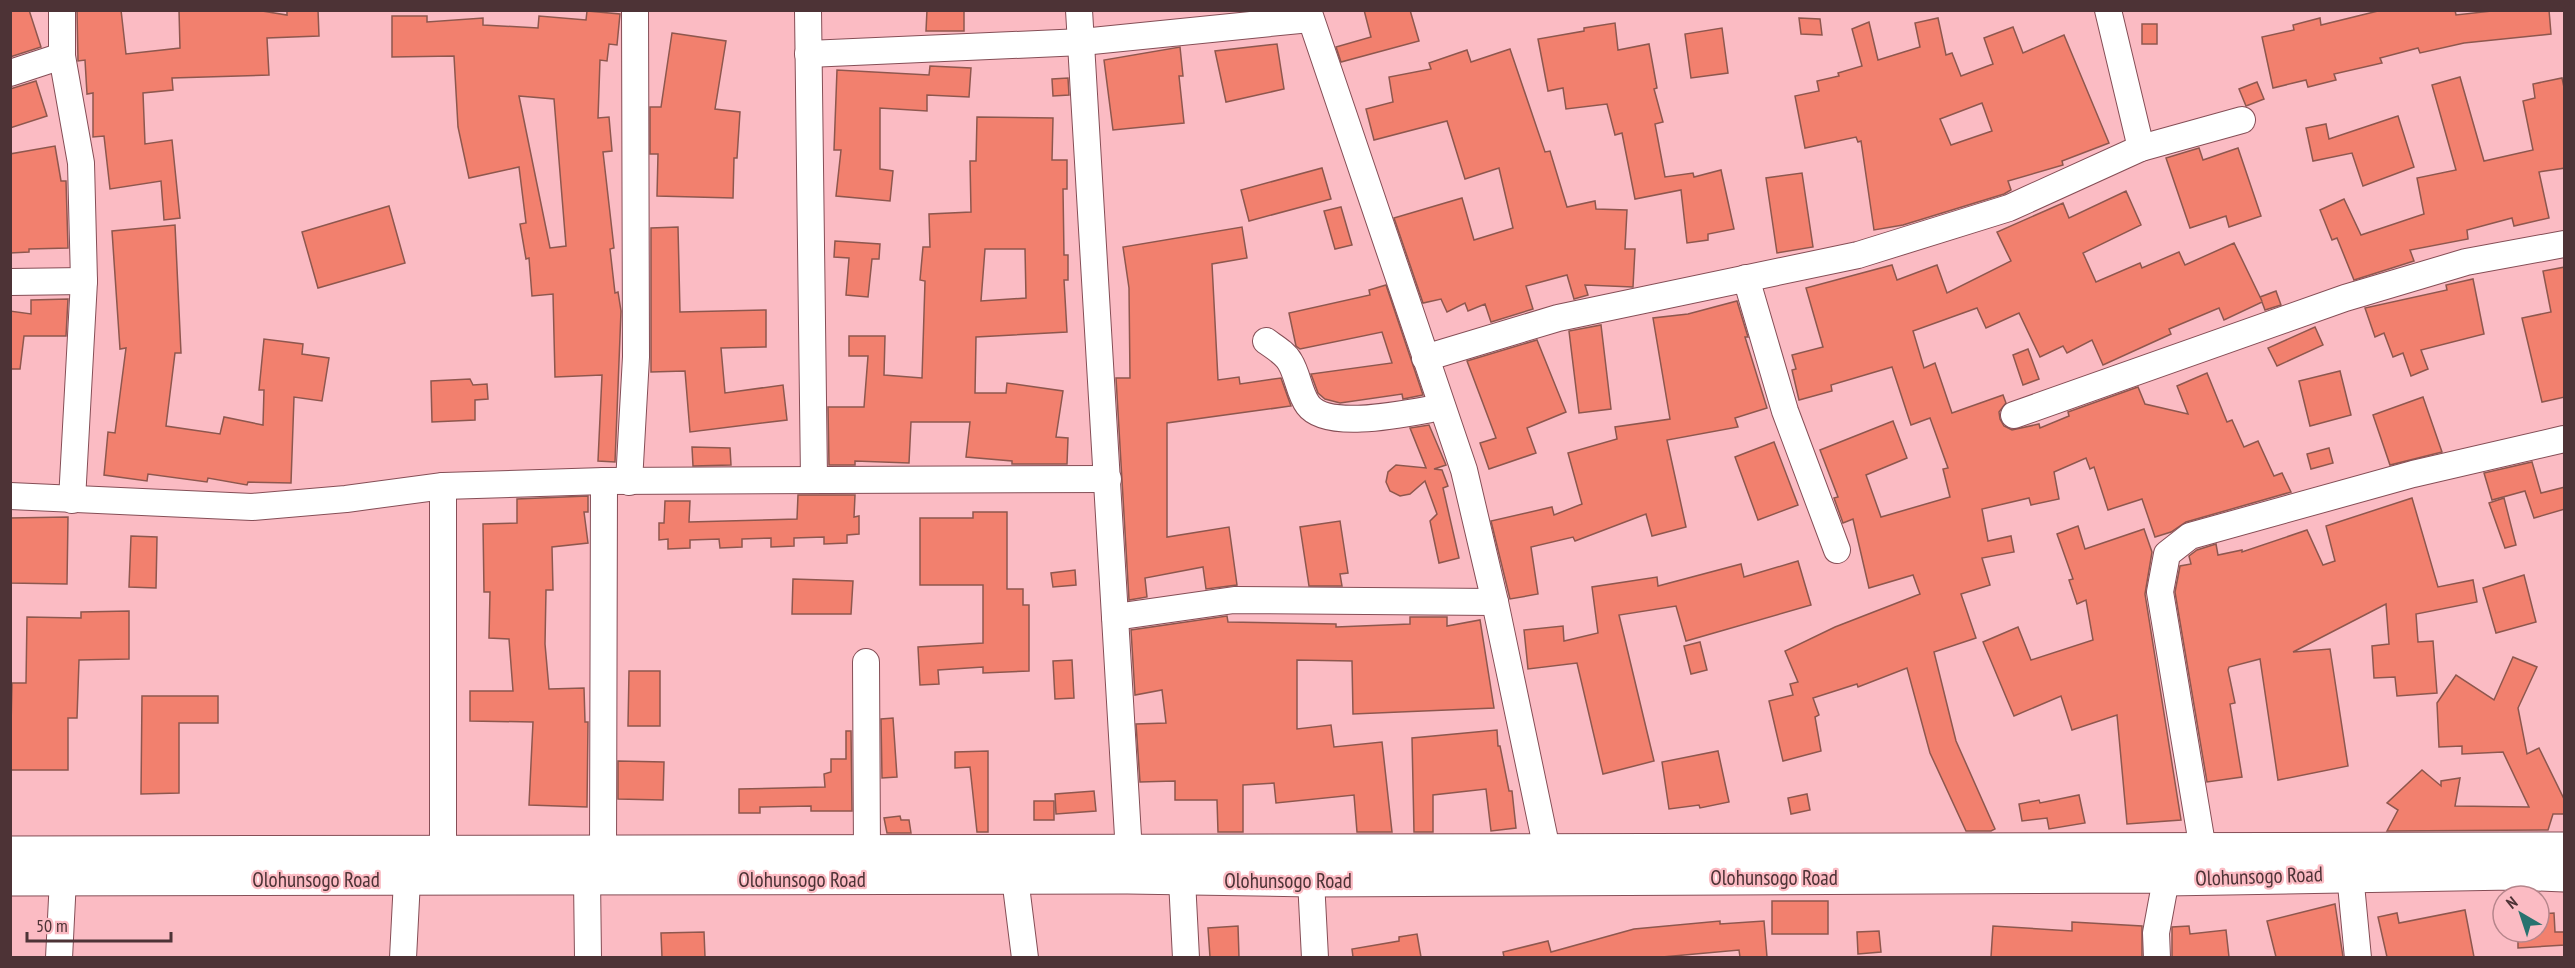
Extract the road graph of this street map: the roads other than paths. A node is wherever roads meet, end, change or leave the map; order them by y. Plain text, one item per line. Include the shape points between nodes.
1 (62, 10) edge
2 (635, 10) edge
3 (1079, 10) edge
4 (2108, 10) edge
5 (803, 11) edge
6 (1309, 15) edge
7 (1082, 42) junction
8 (808, 54) junction
9 (62, 56) junction
10 (10, 73) edge
11 (2242, 120) dead end
12 (2141, 148) junction
13 (2565, 244) edge
14 (1746, 278) junction
15 (84, 281) junction
16 (10, 282) edge
17 (1266, 341) dead end
18 (1425, 358) junction
19 (1442, 407) junction
20 (2014, 415) dead end
21 (2565, 439) edge
22 (814, 479) junction
23 (1108, 479) junction
24 (617, 482) junction
25 (443, 486) junction
26 (10, 496) edge
27 (72, 500) junction
28 (1837, 550) dead end
29 (1495, 602) junction
30 (1115, 617) junction
31 (866, 662) dead end
32 (2565, 849) edge
33 (1546, 850) junction
34 (2203, 850) junction
35 (867, 852) junction
36 (1129, 853) junction
37 (10, 854) edge
38 (443, 854) junction
39 (1868, 863) junction
40 (595, 866) junction
41 (2350, 874) junction
42 (2565, 875) edge
43 (1015, 878) junction
44 (10, 879) edge
45 (63, 879) junction
46 (2166, 879) junction
47 (406, 880) junction
48 (1182, 880) junction
49 (1311, 880) junction
50 (59, 957) edge
51 (403, 957) edge
52 (588, 957) edge
53 (1025, 957) edge
54 (1186, 957) edge
55 (1315, 957) edge
56 (2157, 957) edge
57 (2358, 957) edge

1 - 9 street
2 - 24 street via 636,357
3 - 7 street
4 - 12 street
5 - 8 street
6 - 7 street
6 - 18 street
7 - 8 street
7 - 23 street
8 - 22 street
9 - 10 street
9 - 15 street via 81,164
11 - 12 street
12 - 14 street via 2008,208 1858,255
13 - 20 street via 2466,262 2356,295
14 - 18 street via 1558,318
14 - 28 street via 1785,411
15 - 16 street
15 - 27 street
17 - 19 street via 1292,364 1308,405 1318,414 1333,418 1385,416
18 - 19 street
19 - 29 street via 1464,470
21 - 34 street via 2413,474 2190,536 2167,554 2160,592
22 - 23 street
22 - 24 street
23 - 30 street
24 - 25 street
24 - 40 street
25 - 27 street via 252,507
25 - 38 street
26 - 27 street
29 - 30 street via 1234,600
29 - 33 street
30 - 36 street
31 - 35 street
32 - 34 main road, Olohunsogo Road
33 - 36 main road, Olohunsogo Road
33 - 39 main road, Olohunsogo Road
34 - 39 main road, Olohunsogo Road
35 - 36 main road, Olohunsogo Road
35 - 40 main road, Olohunsogo Road
37 - 38 main road, Olohunsogo Road
38 - 40 main road, Olohunsogo Road
39 - 46 main road, Olohunsogo Road
39 - 49 main road, Olohunsogo Road
40 - 43 main road, Olohunsogo Road
40 - 47 main road, Olohunsogo Road
40 - 52 street
41 - 42 main road, Olohunsogo Road
41 - 46 main road, Olohunsogo Road
41 - 57 street
43 - 48 main road, Olohunsogo Road
43 - 53 street
44 - 45 main road, Olohunsogo Road
45 - 47 main road, Olohunsogo Road
45 - 50 street
46 - 56 street via 2156,933
47 - 51 street
48 - 49 main road, Olohunsogo Road
48 - 54 street
49 - 55 street

